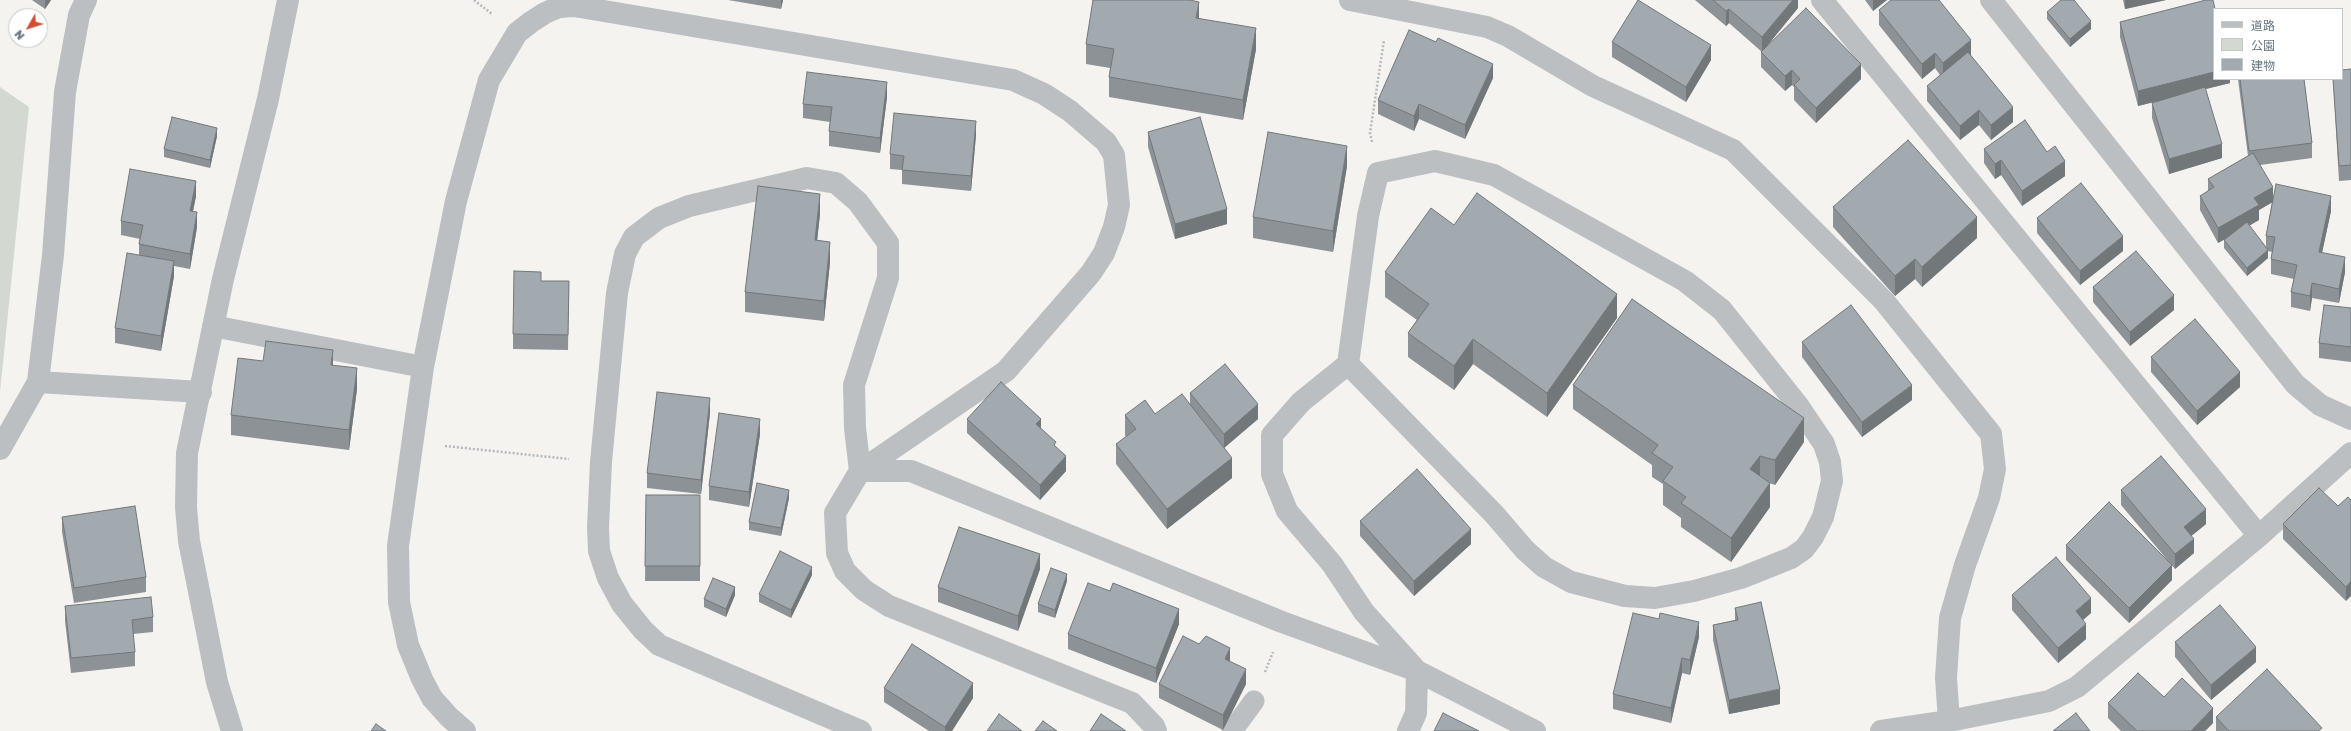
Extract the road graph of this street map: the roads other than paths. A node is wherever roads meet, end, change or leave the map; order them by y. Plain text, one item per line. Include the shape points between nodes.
1 (86, 0) edge
2 (288, 0) edge
3 (1350, 0) edge
4 (1822, 0) edge
5 (1991, 0) edge
6 (213, 326) junction
7 (1348, 364) junction
8 (423, 367) junction
9 (38, 382) junction
10 (201, 392) junction
11 (2351, 418) edge
12 (0, 449) edge
13 (2351, 453) edge
14 (860, 471) junction
15 (2259, 536) junction
16 (1417, 671) junction
17 (1254, 701) road end
18 (1949, 721) junction
19 (232, 731) edge
20 (465, 731) edge
21 (861, 731) edge
22 (1156, 731) edge
23 (1232, 731) edge
24 (1408, 731) edge
25 (1535, 731) edge
26 (1881, 731) edge

1 - 9 street via 79,15 65,92 53,255
2 - 6 street via 268,99
3 - 18 street via 1486,27 1508,36 1594,86 1734,150 1884,301 1991,434 1995,469 1989,498 1965,565 1950,618 1946,678
4 - 15 street
5 - 11 street via 2295,384 2320,405
6 - 8 street
6 - 10 street
7 - 7 street via 1494,514 1525,550 1544,567 1571,582 1625,596 1655,598 1694,591 1740,578 1791,558 1804,549 1823,517 1832,481 1830,462 1824,444 1797,404 1722,310 1685,280 1494,175 1435,161 1378,173 1368,216
7 - 16 street via 1301,402 1272,435 1272,474 1287,511 1332,564 1364,612
8 - 14 street via 456,201 489,80 517,33 545,13 559,7 574,6 1013,80 1044,94 1070,111 1106,142 1114,155 1119,205 1104,253 1091,273 1006,371
8 - 20 street via 398,546 400,602 408,645 422,679 432,698
9 - 10 street
9 - 12 street
10 - 19 street via 187,453 186,508 189,541 217,682
13 - 15 street
14 - 16 street via 911,470 1282,622
14 - 21 street via 854,385 888,278 888,243 858,202 836,183 807,178 689,206 659,218 634,237 625,254 617,292 601,462 598,527 600,551 608,578 622,604 643,630 660,645
14 - 22 street via 834,513 837,554 845,571 864,590 889,606 1132,703
15 - 18 street via 2077,687 2049,701
16 - 24 street via 1416,714
16 - 25 street
17 - 23 lane
18 - 26 street

